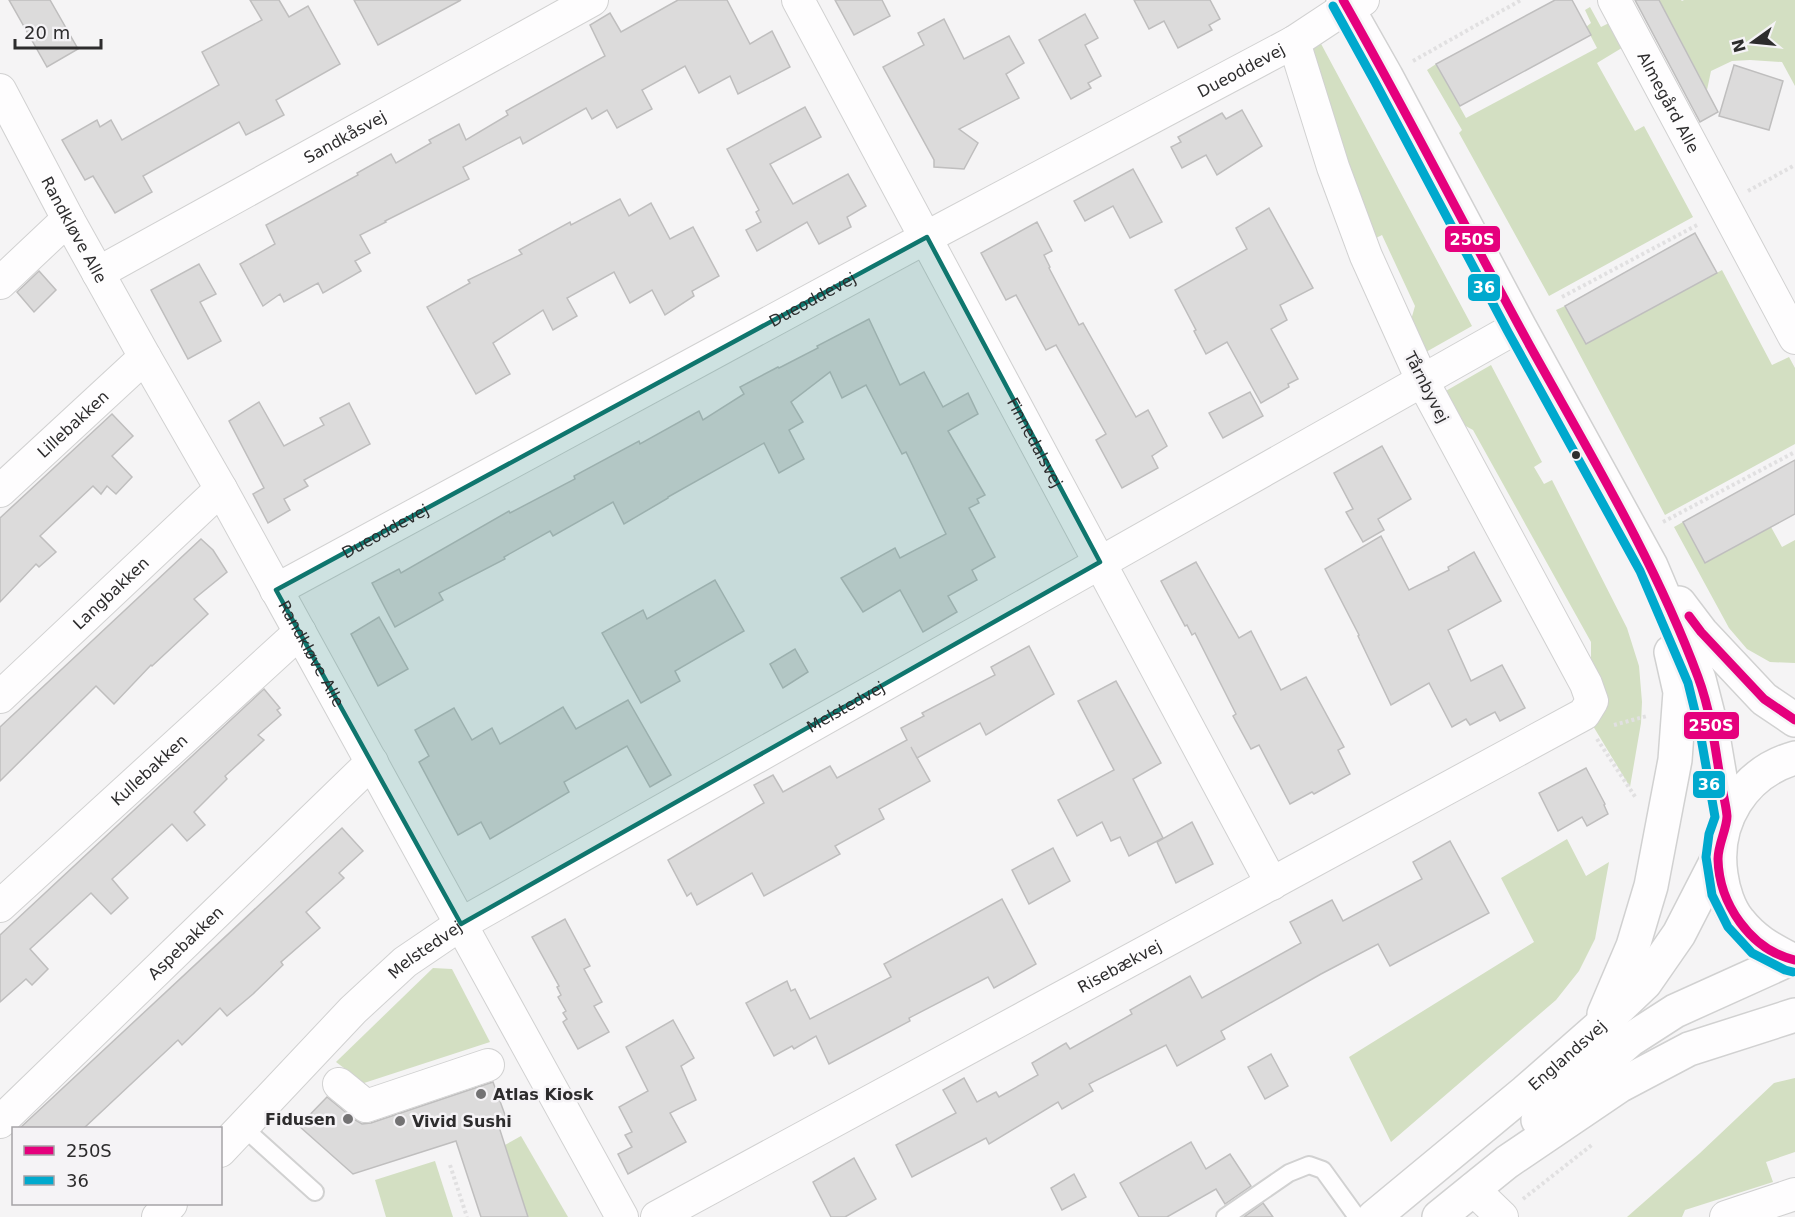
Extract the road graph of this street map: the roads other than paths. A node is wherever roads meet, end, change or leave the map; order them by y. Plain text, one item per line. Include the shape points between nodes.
1 (592, 0) edge
2 (798, 0) edge
3 (1614, 0) edge
4 (1351, 2) edge
5 (1293, 42) junction
6 (0, 90) edge
7 (68, 219) junction
8 (927, 237) junction
9 (98, 273) junction
10 (0, 283) edge
11 (1519, 326) junction
12 (1795, 338) edge
13 (145, 357) junction
14 (1422, 381) junction
15 (221, 489) junction
16 (0, 491) edge
17 (1100, 562) junction
18 (1651, 566) junction
19 (276, 590) junction
20 (300, 632) junction
21 (0, 697) edge
22 (1795, 720) edge
23 (1596, 723) joint
24 (1795, 758) edge
25 (372, 762) junction
26 (1727, 818) junction
27 (1719, 858) junction
28 (1272, 884) junction
29 (0, 906) edge
30 (461, 924) junction
31 (1792, 960) edge
32 (1795, 1015) edge
33 (1598, 1028) junction
34 (488, 1065) dead end
35 (339, 1084) dead end
36 (0, 1122) edge
37 (243, 1127) junction
38 (222, 1149) edge
39 (1507, 1162) junction
40 (1473, 1189) junction
41 (315, 1192) dead end
42 (1795, 1194) edge
43 (169, 1205) edge
44 (1501, 1216) edge
45 (158, 1217) edge
46 (622, 1217) edge
47 (657, 1217) edge
48 (1225, 1217) edge
49 (1357, 1217) edge
50 (1374, 1217) edge
51 (1439, 1217) edge
52 (1726, 1217) edge

1 - 9 street, Sandkåsvej
2 - 8 street, Finnedalsvej
3 - 12 street, Almegård Alle
4 - 5 street, Dueoddevej
4 - 11 street
5 - 8 street, Dueoddevej
5 - 14 street, Tårnbyvej via 1366,256
6 - 7 street, Randkløve Alle
7 - 9 street, Randkløve Alle
7 - 10 street
8 - 17 street, Finnedalsvej
8 - 19 street, Dueoddevej
9 - 13 street, Randkløve Alle
11 - 14 street, Melstedvej
11 - 18 street
13 - 15 street, Randkløve Alle
13 - 16 street, Lillebakken
14 - 17 street, Melstedvej
14 - 23 street, Tårnbyvej via 1586,684
15 - 19 street, Randkløve Alle
15 - 21 street, Langbakken
17 - 28 street, Finnedalsvej
17 - 30 street, Melstedvej
18 - 22 street via 1708,640 1764,699
18 - 26 street via 1699,679
18 - 33 street via 1680,692 1675,760 1651,886 1634,946
19 - 20 street, Randkløve Alle
20 - 25 street, Randkløve Alle
20 - 29 street, Kullebakken
23 - 28 street, Risebækvej
24 - 26 street via 1765,772 1743,792
25 - 30 street, Randkløve Alle
25 - 36 street, Aspebakken
26 - 27 street via 1720,837
27 - 31 street via 1723,890 1738,920 1760,944
27 - 33 street, Englandsvej via 1679,934 1645,982
28 - 47 street, Risebækvej
30 - 37 street, Melstedvej via 405,962 362,1002
30 - 46 street, Randkløve Alle
31 - 39 street, Englandsvej via 1675,1011 1630,1040 1528,1128
32 - 39 street, Englandsvej via 1689,1049 1619,1086
33 - 50 street, Englandsvej
34 - 35 street via 366,1106
37 - 38 street, Melstedvej
37 - 41 lane
39 - 40 street, Englandsvej
40 - 44 street
40 - 51 street, Englandsvej
42 - 52 street
43 - 45 street
48 - 49 lane via 1289,1173 1309,1165 1323,1170

